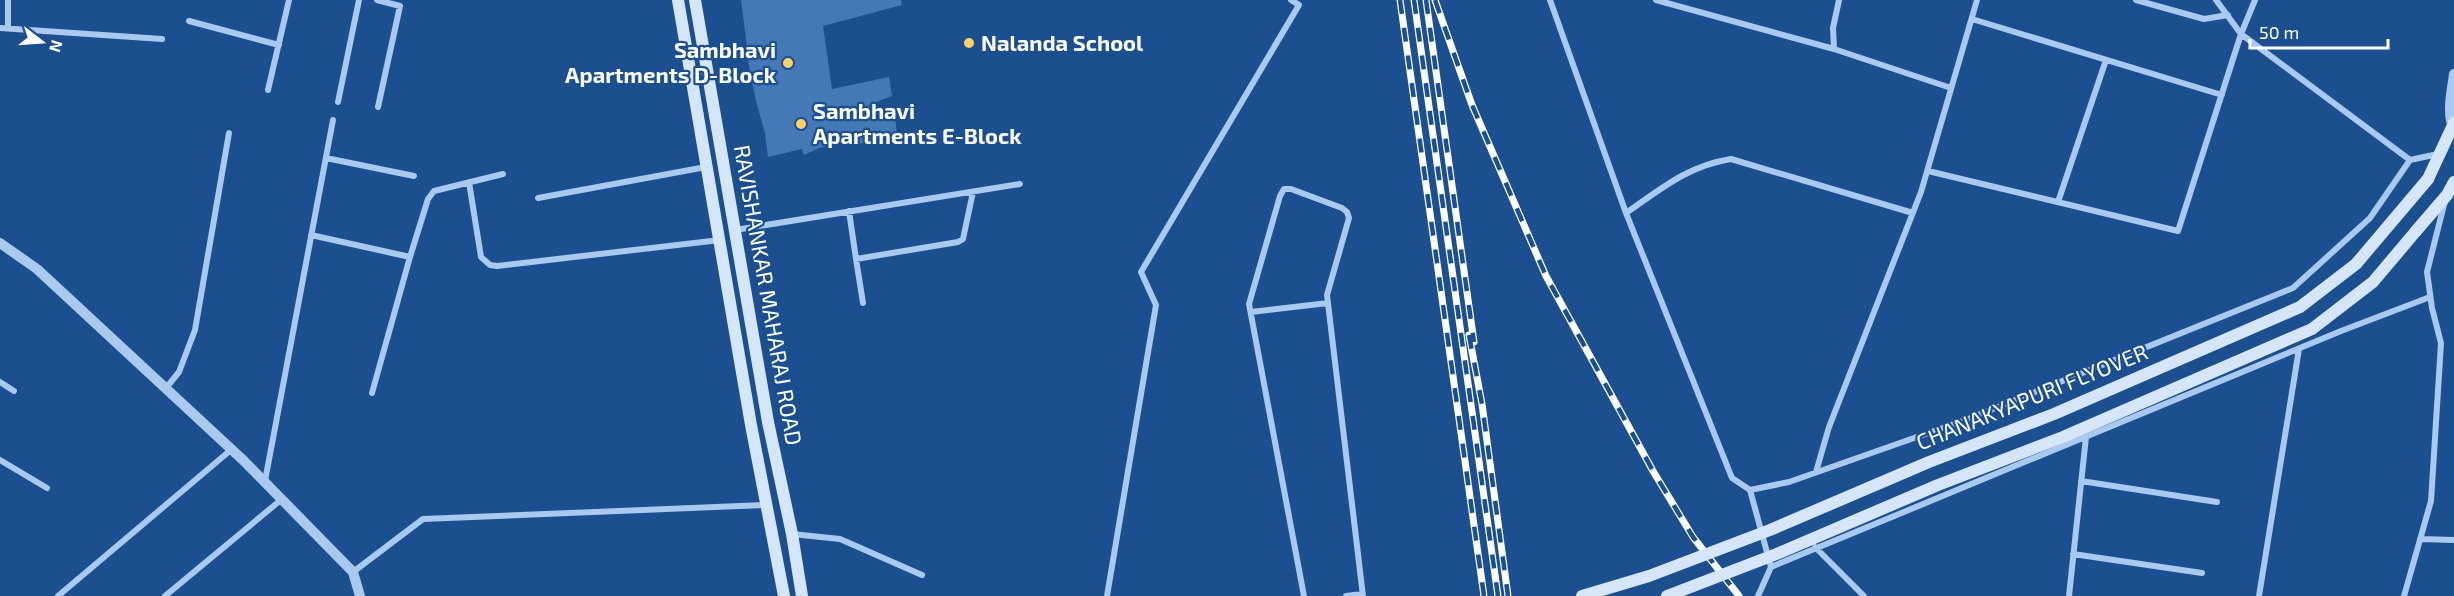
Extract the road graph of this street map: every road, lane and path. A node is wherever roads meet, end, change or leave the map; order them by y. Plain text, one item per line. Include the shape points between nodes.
1 (8, 0) edge
2 (289, 0) edge
3 (359, 0) edge
4 (377, 0) edge
5 (678, 0) edge
6 (695, 0) edge
7 (1291, 0) edge
8 (1550, 0) edge
9 (1656, 0) edge
10 (1839, 0) edge
11 (1977, 0) edge
12 (2136, 0) edge
13 (2216, 0) edge
14 (2255, 0) edge
15 (400, 3) edge
16 (2228, 15) junction
17 (1972, 19) junction
18 (189, 21) dead end
19 (0, 28) edge
20 (8, 28) junction
21 (2241, 34) junction
22 (162, 39) dead end
23 (279, 45) junction
24 (1833, 49) junction
25 (2106, 60) junction
26 (2454, 74) edge
27 (1951, 88) junction
28 (268, 90) dead end
29 (2222, 95) junction
30 (338, 102) dead end
31 (378, 107) dead end
32 (333, 120) dead end
33 (2453, 125) edge
34 (229, 133) dead end
35 (2439, 154) junction
36 (326, 158) junction
37 (2410, 160) junction
38 (707, 167) junction
39 (1928, 171) junction
40 (503, 174) dead end
41 (414, 176) dead end
42 (468, 182) junction
43 (2454, 182) edge
44 (1020, 184) dead end
45 (973, 192) junction
46 (538, 198) dead end
47 (2450, 199) edge
48 (2058, 202) junction
49 (849, 211) junction
50 (1626, 213) junction
51 (1913, 213) junction
52 (735, 231) junction
53 (311, 235) junction
54 (720, 240) junction
55 (0, 243) edge
56 (410, 257) junction
57 (856, 259) junction
58 (2430, 297) junction
59 (863, 303) dead end
60 (1328, 303) junction
61 (1251, 312) junction
62 (2300, 349) junction
63 (0, 382) edge
64 (166, 388) junction
65 (14, 391) dead end
66 (372, 393) dead end
67 (2086, 437) junction
68 (232, 449) junction
69 (0, 460) edge
70 (1816, 472) junction
71 (265, 481) junction
72 (2081, 481) junction
73 (47, 488) dead end
74 (1750, 490) junction
75 (282, 499) junction
76 (2217, 502) dead end
77 (767, 505) junction
78 (792, 534) junction
79 (2420, 539) junction
80 (2454, 540) edge
81 (1815, 547) junction
82 (2073, 554) junction
83 (1771, 567) junction
84 (353, 572) junction
85 (2202, 573) dead end
86 (922, 575) dead end
87 (1363, 595) edge
88 (58, 596) edge
89 (165, 596) edge
90 (360, 596) edge
91 (784, 596) edge
92 (802, 596) edge
93 (1107, 596) edge
94 (1304, 596) edge
95 (1346, 596) edge
96 (1582, 596) edge
97 (1667, 596) edge
98 (1758, 596) edge
99 (1864, 596) edge
100 (2069, 596) edge
101 (2259, 596) edge
102 (2404, 596) edge

1 - 20 street
2 - 23 street
3 - 30 street
4 - 15 street
5 - 38 main road, RAVISHANKAR MAHARAJ ROAD
6 - 52 main road, RAVISHANKAR MAHARAJ ROAD
7 - 93 street via 1299,5 1141,272 1156,305
8 - 50 street
9 - 24 street
10 - 24 street
11 - 17 street
12 - 16 street via 2204,19
13 - 16 street
14 - 21 street
15 - 31 street
16 - 21 street
17 - 25 street
17 - 27 street
18 - 23 street
19 - 20 street
20 - 22 street
21 - 29 street
21 - 37 street
23 - 28 street
24 - 27 street
25 - 29 street
25 - 48 street
26 - 33 street
27 - 39 street
29 - 48 street via 2178,231
32 - 36 street
33 - 35 main road, CHANAKYAPURI FLYOVER
34 - 64 street via 195,330 179,372
35 - 37 street
35 - 96 main road, CHANAKYAPURI FLYOVER, bridge via 2428,179 2356,264 2300,307 2054,414 1770,530 1649,576
36 - 41 street
36 - 53 street
37 - 70 street via 2370,218 2293,288 1968,419
38 - 46 street
38 - 54 main road, RAVISHANKAR MAHARAJ ROAD
39 - 48 street
39 - 51 street
40 - 42 street
42 - 54 street via 481,257 490,265
42 - 56 street via 435,191 428,199
43 - 47 main road, CHANAKYAPURI FLYOVER
44 - 45 street
45 - 49 street
45 - 57 street via 963,239 958,242
47 - 58 street via 2427,272
47 - 97 main road, CHANAKYAPURI FLYOVER, bridge via 2416,231 2373,282 2312,329 1779,554
49 - 52 street
49 - 57 street
50 - 51 street via 1683,173 1731,159
50 - 74 street via 1732,478
51 - 70 street via 1829,427
52 - 78 main road, RAVISHANKAR MAHARAJ ROAD
53 - 56 street
53 - 71 street
54 - 77 main road, RAVISHANKAR MAHARAJ ROAD
55 - 64 street via 37,269
56 - 66 street
57 - 59 street
58 - 62 street
58 - 79 street via 2441,343 2431,501
60 - 61 street
60 - 61 street via 1349,218 1347,212 1284,189 1250,304
60 - 87 street
61 - 94 street
62 - 67 street
62 - 101 street
63 - 65 street
64 - 68 street
67 - 72 street
67 - 81 street
68 - 71 street
68 - 88 street
69 - 73 street
70 - 74 street
71 - 75 street
72 - 76 street
72 - 82 street
74 - 83 street
75 - 84 street
75 - 89 street
77 - 84 street via 423,519
77 - 91 main road, RAVISHANKAR MAHARAJ ROAD
78 - 86 street via 840,539
78 - 92 main road, RAVISHANKAR MAHARAJ ROAD
79 - 80 street
79 - 102 street
81 - 83 street
81 - 99 street
82 - 85 street
82 - 100 street
83 - 98 street
84 - 90 street
87 - 95 street

